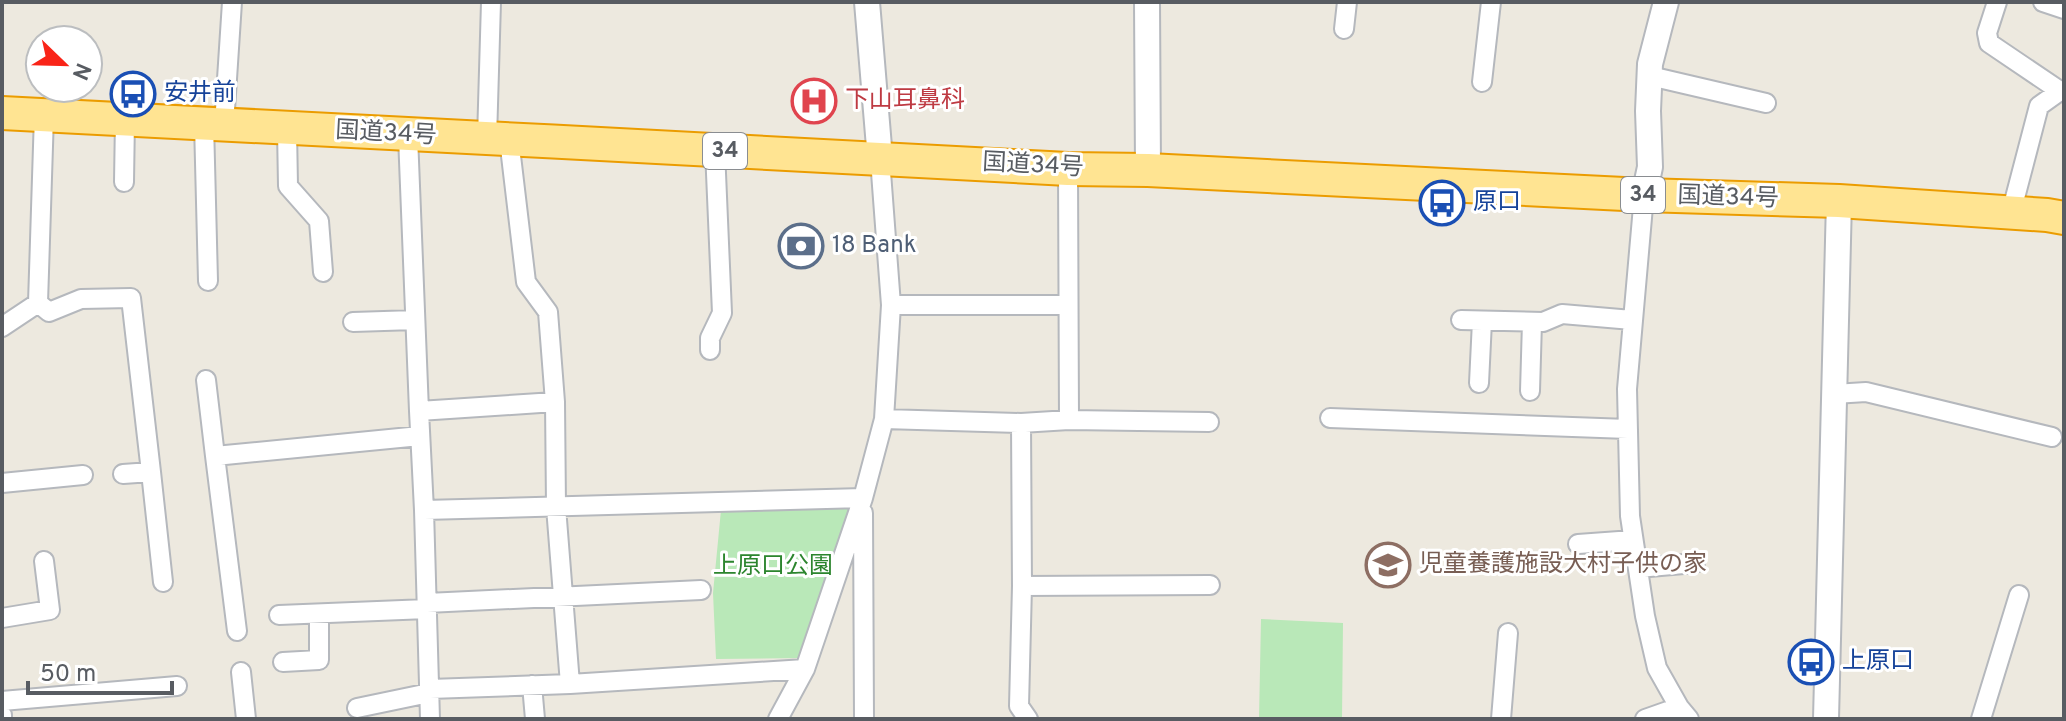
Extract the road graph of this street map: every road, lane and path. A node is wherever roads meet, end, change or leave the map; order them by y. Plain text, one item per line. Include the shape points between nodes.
1 (232, 2) edge
2 (491, 2) edge
3 (867, 2) edge
4 (1147, 2) edge
5 (1347, 2) edge
6 (1491, 2) edge
7 (1666, 2) edge
8 (1997, 2) edge
9 (2043, 2) edge
10 (2064, 9) edge
11 (1344, 29) dead end
12 (1650, 76) junction
13 (1482, 82) dead end
14 (2062, 91) edge
15 (1766, 103) dead end
16 (2, 113) edge
17 (44, 115) junction
18 (125, 119) junction
19 (214, 124) junction
20 (287, 130) junction
21 (408, 136) junction
22 (498, 139) junction
23 (715, 150) junction
24 (880, 159) junction
25 (1068, 169) junction
26 (1148, 170) junction
27 (124, 182) dead end
28 (1644, 195) junction
29 (1839, 201) junction
30 (2011, 213) junction
31 (2064, 218) edge
32 (323, 272) dead end
33 (208, 281) dead end
34 (38, 303) junction
35 (891, 305) junction
36 (1068, 305) junction
37 (415, 320) junction
38 (1461, 320) dead end
39 (1632, 320) junction
40 (1482, 321) junction
41 (353, 322) dead end
42 (1532, 322) junction
43 (2, 327) edge
44 (710, 350) dead end
45 (206, 380) dead end
46 (1479, 383) dead end
47 (1530, 391) dead end
48 (1834, 394) junction
49 (555, 402) junction
50 (419, 411) junction
51 (1330, 418) dead end
52 (884, 419) junction
53 (1069, 420) junction
54 (1209, 422) dead end
55 (1021, 423) junction
56 (1628, 429) junction
57 (420, 436) junction
58 (2052, 437) dead end
59 (215, 456) junction
60 (151, 472) junction
61 (123, 474) dead end
62 (83, 475) dead end
63 (2, 483) edge
64 (863, 498) junction
65 (556, 507) junction
66 (424, 510) junction
67 (1633, 540) junction
68 (1578, 544) dead end
69 (44, 561) dead end
70 (1695, 563) dead end
71 (1638, 568) junction
72 (163, 582) dead end
73 (1210, 585) dead end
74 (1022, 586) junction
75 (701, 590) dead end
76 (2019, 595) dead end
77 (563, 597) junction
78 (427, 606) junction
79 (319, 614) junction
80 (279, 615) dead end
81 (2, 618) edge
82 (237, 631) dead end
83 (1508, 633) dead end
84 (283, 662) dead end
85 (805, 669) junction
86 (241, 672) dead end
87 (570, 684) junction
88 (532, 685) junction
89 (177, 686) dead end
90 (430, 691) junction
91 (2, 701) edge
92 (357, 708) dead end
93 (1684, 713) edge
94 (246, 719) edge
95 (430, 719) edge
96 (535, 719) edge
97 (778, 719) edge
98 (864, 719) edge
99 (1028, 719) edge
100 (1501, 719) edge
101 (1645, 719) edge
102 (1826, 719) edge
103 (1981, 719) edge

1 - 19 street
2 - 22 street
3 - 24 street
4 - 26 street
5 - 11 street
6 - 13 street
7 - 12 street
8 - 14 street via 1989,43
9 - 10 street
12 - 15 street
12 - 28 street via 1650,167
14 - 30 street via 2039,106
16 - 17 highway, 国道34号 / 34
17 - 18 highway, 国道34号 / 34
17 - 34 street
18 - 19 highway, 国道34号 / 34
18 - 27 street
19 - 20 highway, 国道34号 / 34
19 - 33 street
20 - 21 highway, 国道34号 / 34
20 - 32 street via 288,186 319,221
21 - 22 highway, 国道34号 / 34
21 - 37 street
22 - 23 highway, 国道34号 / 34
22 - 49 street via 526,282 548,312
23 - 24 highway, 国道34号 / 34
23 - 44 street via 722,313
24 - 25 highway, 国道34号 / 34
24 - 35 street
25 - 26 highway, 国道34号 / 34
25 - 36 street
26 - 28 highway, 国道34号 / 34
28 - 29 highway, 国道34号 / 34
28 - 39 street
29 - 30 highway, 国道34号 / 34
29 - 48 street
30 - 31 highway, 国道34号 / 34
34 - 43 street
34 - 60 street via 49,312 81,299 141,298
35 - 36 street
35 - 52 street
36 - 53 street
37 - 41 street
37 - 50 street
38 - 40 street
39 - 42 street via 1562,314
39 - 56 street
40 - 42 street
40 - 46 street
42 - 47 street
45 - 59 street
48 - 58 street via 1866,392
48 - 102 street
49 - 50 street
49 - 65 street
50 - 57 street
51 - 56 street
52 - 55 street
52 - 64 street
53 - 54 street
53 - 55 street
55 - 74 street
56 - 67 street
57 - 59 street
57 - 66 street
59 - 82 street
60 - 61 street
60 - 72 street
62 - 63 street
64 - 65 street
64 - 85 street
64 - 98 street
65 - 66 street
65 - 77 street
66 - 78 street
67 - 68 street
67 - 71 street
69 - 81 street via 51,619
70 - 71 street
71 - 93 street via 1657,668
73 - 74 street
74 - 99 street via 1019,706
75 - 77 street
76 - 103 street
77 - 78 street
77 - 87 street
78 - 79 street
78 - 90 street
79 - 80 street
79 - 84 street via 319,660
83 - 100 street
85 - 87 street
85 - 97 street
86 - 94 street
87 - 88 street
88 - 90 street
88 - 96 street
89 - 91 street
90 - 92 street
90 - 95 street
93 - 101 street

